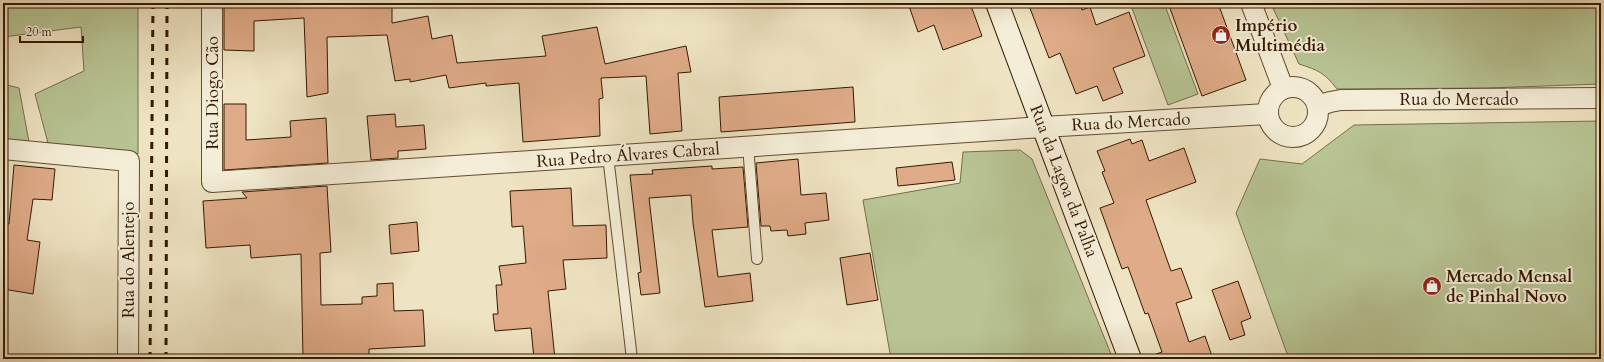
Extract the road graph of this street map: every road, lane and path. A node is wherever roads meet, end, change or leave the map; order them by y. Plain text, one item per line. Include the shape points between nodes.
1 (212, 3) edge
2 (997, 3) edge
3 (1251, 3) edge
4 (1283, 88) junction
5 (1601, 98) edge
6 (1318, 106) junction
7 (1267, 114) junction
8 (1043, 127) junction
9 (748, 146) junction
10 (3, 149) edge
11 (608, 156) junction
12 (212, 182) joint
13 (756, 259) dead end
14 (128, 359) edge
15 (632, 359) edge
16 (1130, 359) edge

1 - 12 street, Rua Diogo Cão
2 - 8 street, Rua da Lagoa da Palha
3 - 4 street
4 - 6 street via 1292,86 1304,89
4 - 7 street via 1271,98
5 - 6 street, Rua do Mercado via 1341,100
6 - 7 street via 1316,123 1304,134 1296,137 1280,134 1269,122
7 - 8 street, Rua do Mercado
8 - 9 street, Rua Pedro Álvares Cabral
8 - 16 street, Rua da Lagoa da Palha
9 - 11 street, Rua Pedro Álvares Cabral
9 - 13 lane
10 - 14 street, Rua do Alentejo via 129,161
11 - 12 street, Rua Pedro Álvares Cabral
11 - 15 lane

